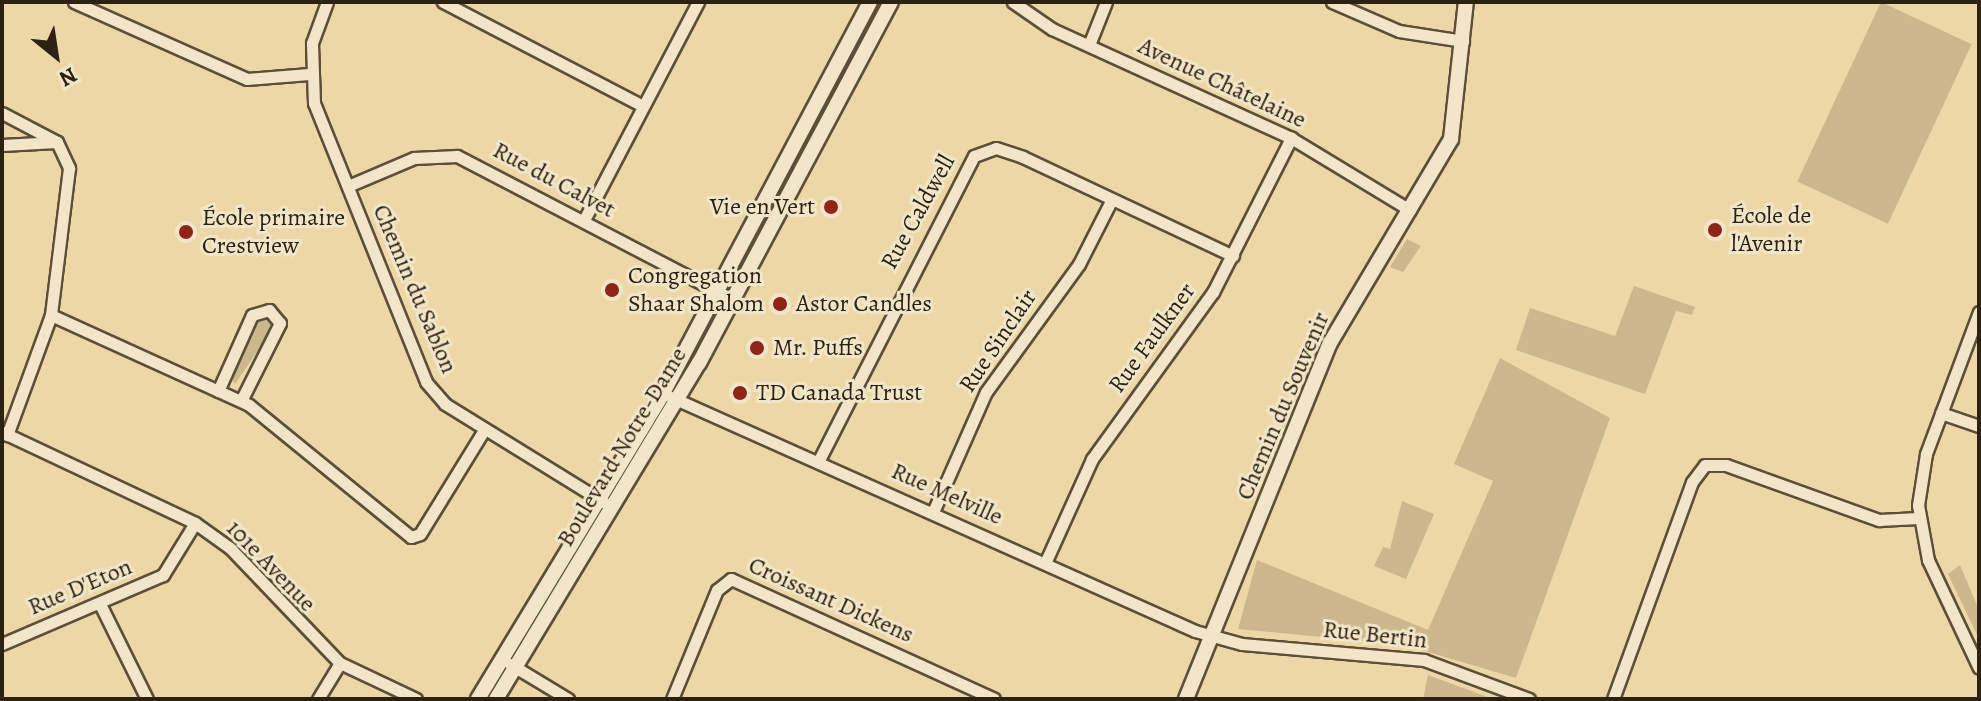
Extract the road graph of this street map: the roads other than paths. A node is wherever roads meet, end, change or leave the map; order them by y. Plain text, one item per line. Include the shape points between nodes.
1 (74, 2) edge
2 (327, 2) edge
3 (443, 2) edge
4 (698, 2) edge
5 (870, 2) edge
6 (891, 2) edge
7 (1013, 2) edge
8 (1106, 2) edge
9 (1332, 2) edge
10 (1466, 2) edge
11 (1463, 41) junction
12 (1089, 45) junction
13 (309, 74) junction
14 (643, 106) junction
15 (2, 113) edge
16 (1291, 138) junction
17 (57, 142) junction
18 (2, 145) edge
19 (348, 186) junction
20 (1111, 201) junction
21 (1410, 210) junction
22 (584, 220) junction
23 (1233, 256) junction
24 (717, 291) junction
25 (732, 299) junction
26 (1979, 312) edge
27 (51, 315) junction
28 (218, 391) junction
29 (670, 397) junction
30 (241, 401) junction
31 (1941, 413) junction
32 (1979, 426) edge
33 (484, 430) junction
34 (5, 434) edge
35 (819, 460) junction
36 (605, 503) junction
37 (933, 512) junction
38 (1918, 518) junction
39 (195, 523) junction
40 (1046, 561) junction
41 (100, 604) junction
42 (1211, 637) junction
43 (2, 644) edge
44 (340, 663) junction
45 (509, 663) junction
46 (1979, 668) edge
47 (147, 699) edge
48 (318, 699) edge
49 (416, 699) edge
50 (478, 699) edge
51 (496, 699) edge
52 (568, 699) edge
53 (672, 699) edge
54 (994, 699) edge
55 (1186, 699) edge
56 (1529, 699) edge
57 (1613, 699) edge

1 - 13 street via 238,76
2 - 13 street
3 - 14 street
4 - 14 street
5 - 24 street, Boulevard Notre-Dame
6 - 25 street, Boulevard Notre-Dame
7 - 12 street, Avenue Châtelaine
8 - 12 street
9 - 11 street via 1399,31
10 - 11 street, Chemin du Souvenir
11 - 21 street, Chemin du Souvenir via 1452,136
12 - 16 street, Avenue Châtelaine
13 - 19 street, Chemin du Sablon
14 - 22 street
15 - 17 street
16 - 21 street, Avenue Châtelaine
16 - 23 street, Rue Faulkner
17 - 18 street
17 - 27 street via 69,168
19 - 22 street, Rue du Calvet via 414,158 457,156
19 - 33 street, Chemin du Sablon via 426,382
20 - 23 street, Rue Caldwell
20 - 35 street, Rue Caldwell via 996,148 974,156
20 - 37 street, Rue Sinclair via 1079,264 986,392
21 - 42 street, Chemin du Souvenir via 1330,343
22 - 24 street, Rue du Calvet
23 - 40 street, Rue Faulkner via 1092,459
24 - 25 street, Rue du Calvet
24 - 29 street, Boulevard Notre-Dame
25 - 29 street, Boulevard Notre-Dame
26 - 31 street
27 - 28 street
27 - 34 street
28 - 30 street
28 - 30 street via 252,315 269,310 280,323
29 - 35 street, Rue Melville
29 - 36 street, Boulevard Notre-Dame
30 - 33 street via 305,444 411,537 420,534
31 - 32 street
31 - 38 street via 1926,454
33 - 36 street, Chemin du Sablon
34 - 39 street, 101e Avenue
35 - 37 street, Rue Melville
36 - 45 street, Boulevard Notre-Dame
37 - 40 street, Rue Melville
38 - 46 street via 1928,560
38 - 57 street via 1879,520 1726,465 1705,465 1692,482
39 - 41 street, Rue D'Eton via 163,575
39 - 44 street, 101e Avenue via 230,548
40 - 42 street, Rue Melville
41 - 43 street, Rue D'Eton
41 - 47 street
42 - 55 street, Chemin du Souvenir
42 - 56 street, Rue Bertin via 1424,660
44 - 48 street
44 - 49 street, 101e Avenue
45 - 50 street, Boulevard Notre-Dame
45 - 51 street, Boulevard Notre-Dame
45 - 52 street
53 - 54 street, Croissant Dickens via 727,579

